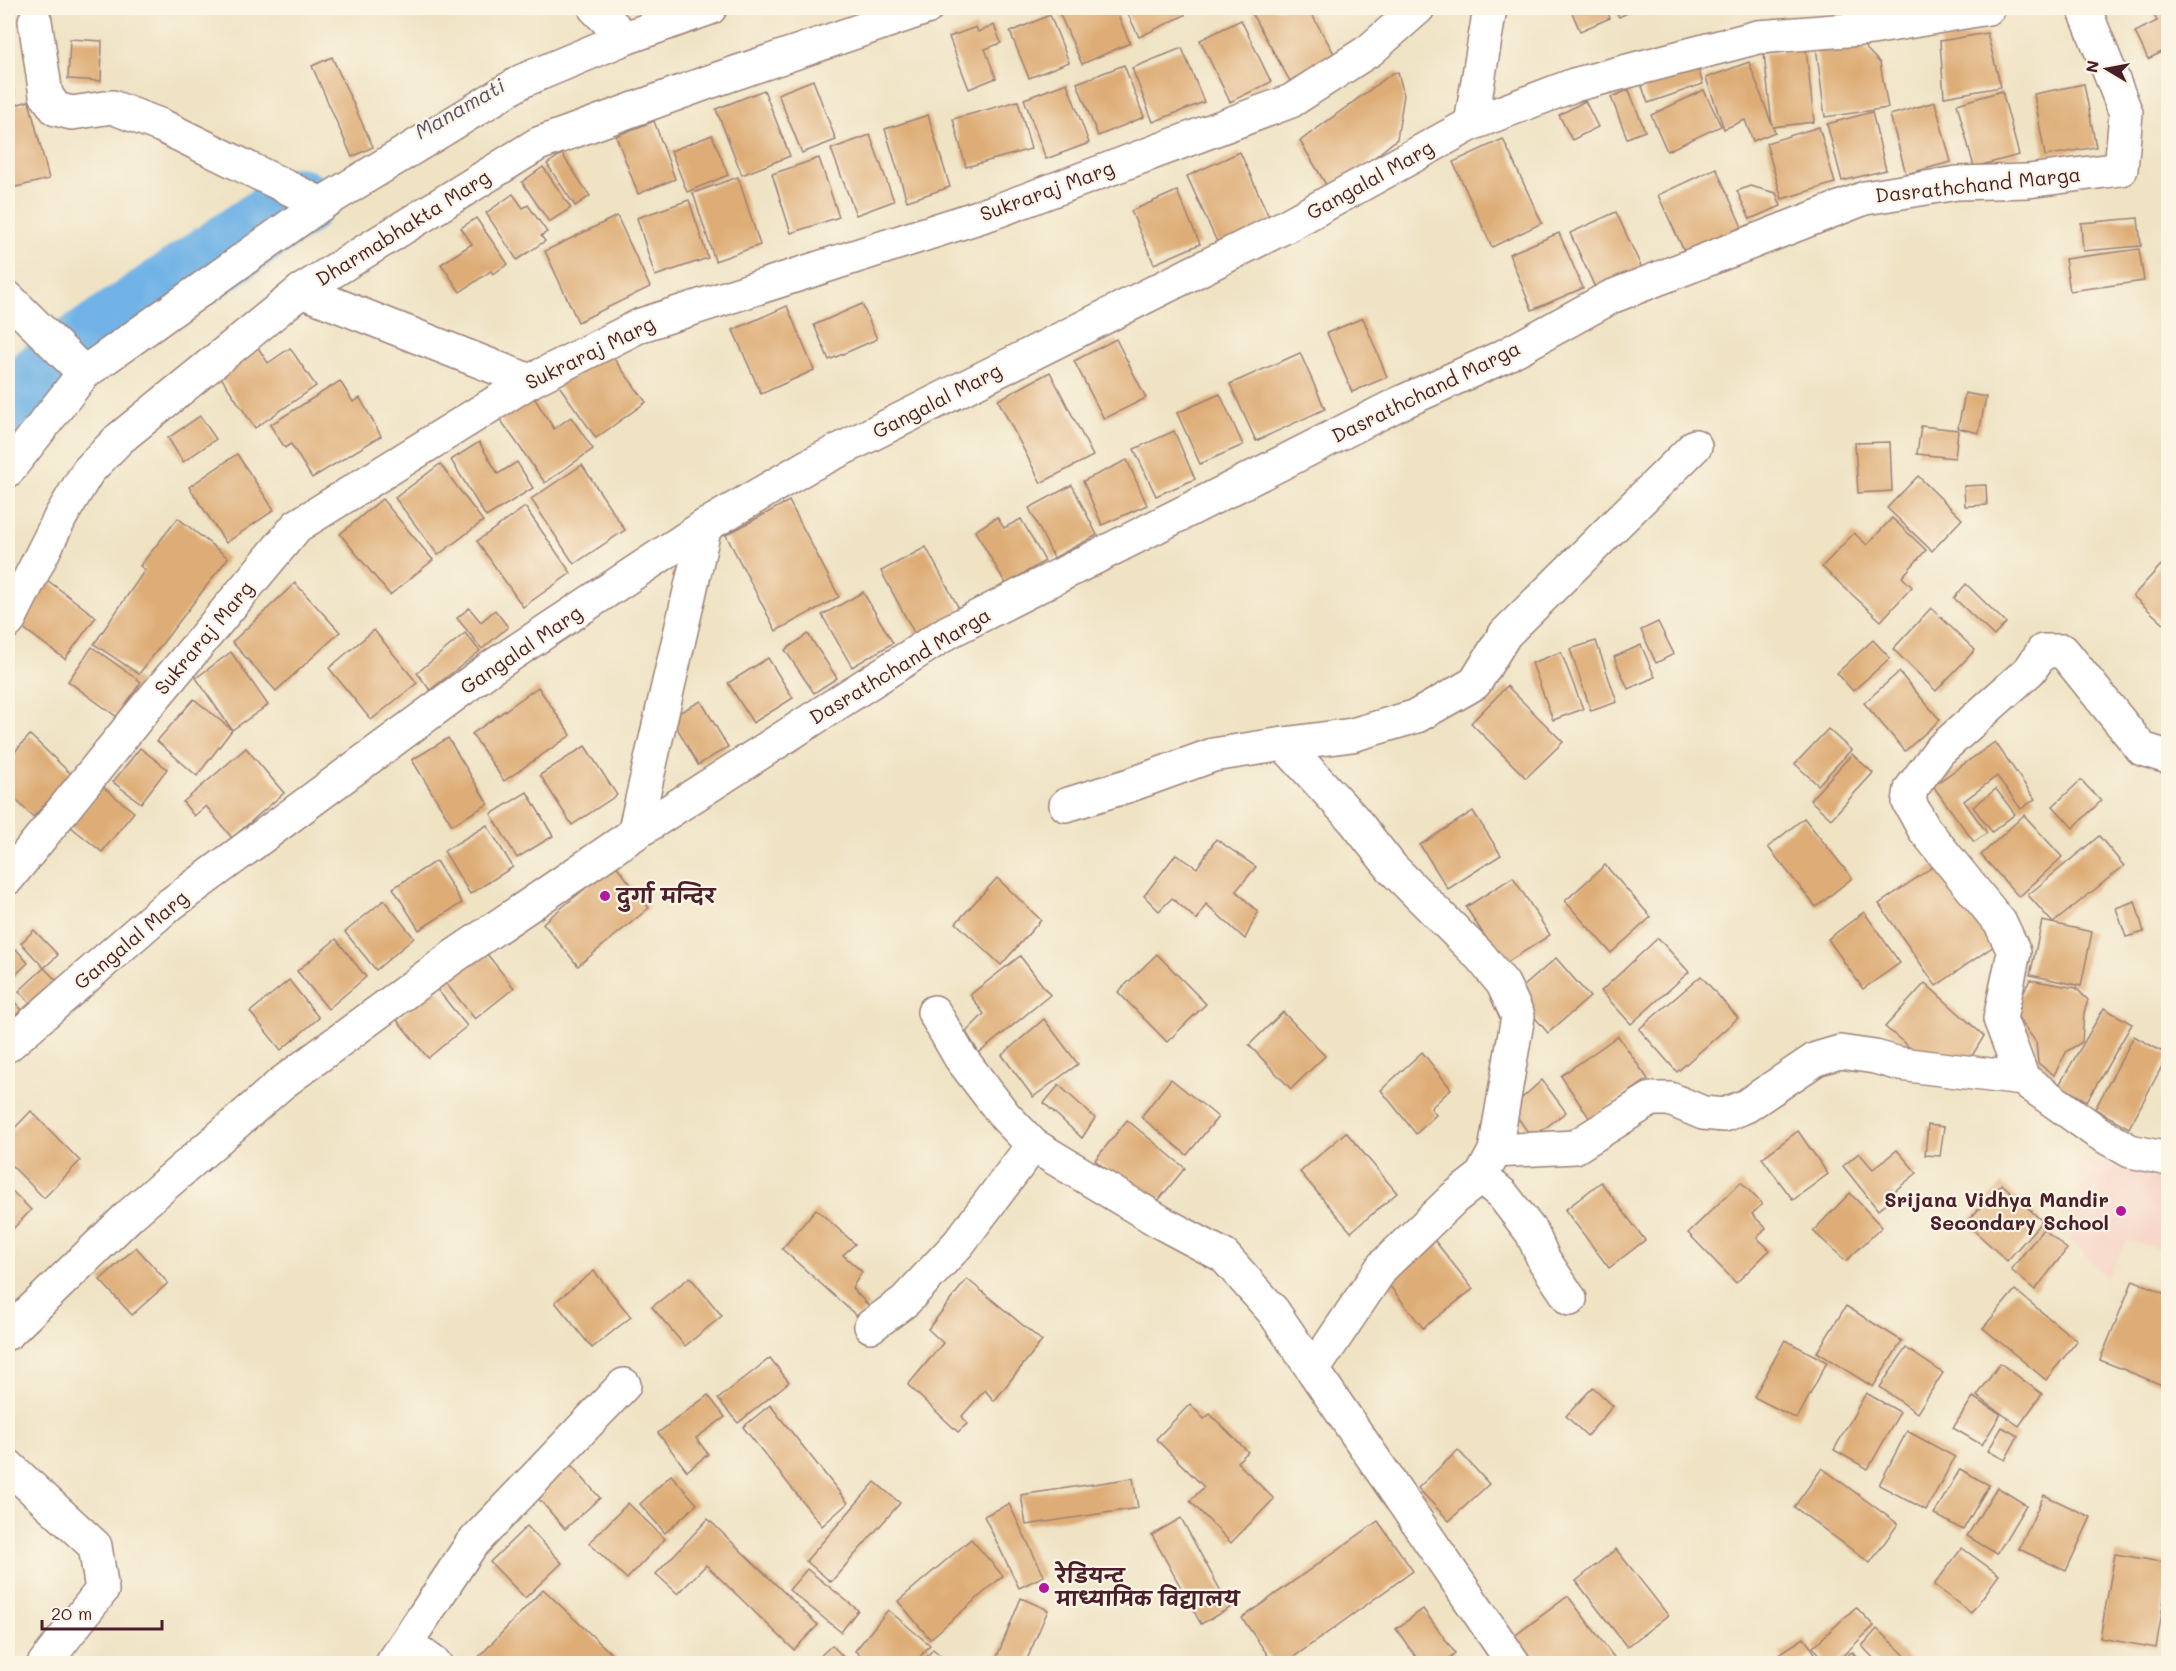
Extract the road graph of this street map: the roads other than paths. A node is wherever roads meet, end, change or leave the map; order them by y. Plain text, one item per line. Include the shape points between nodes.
1 (595, 8) edge
2 (710, 8) edge
3 (926, 8) edge
4 (1418, 8) edge
5 (1490, 8) edge
6 (1988, 8) edge
7 (2084, 8) edge
8 (35, 21) dead end
9 (625, 38) junction
10 (1471, 124) junction
11 (321, 204) junction
12 (301, 291) junction
13 (8, 298) edge
14 (84, 373) junction
15 (530, 381) junction
16 (1695, 446) dead end
17 (8, 470) edge
18 (705, 526) junction
19 (8, 622) edge
20 (1284, 744) junction
21 (2169, 757) edge
22 (1066, 805) dead end
23 (634, 834) junction
24 (8, 878) edge
25 (934, 1012) dead end
26 (8, 1045) edge
27 (2024, 1078) junction
28 (1034, 1144) junction
29 (2169, 1159) edge
30 (1488, 1164) junction
31 (1570, 1299) dead end
32 (871, 1326) dead end
33 (8, 1334) edge
34 (1313, 1370) junction
35 (624, 1386) dead end
36 (8, 1467) edge
37 (399, 1653) edge
38 (1505, 1661) edge
39 (44, 1664) edge
40 (435, 1664) edge

1 - 9 street
2 - 9 street
3 - 12 street, Dharmabhakta Marg via 538,144
4 - 15 street, Sukraraj Marg via 1370,50 1291,101 994,212 641,325
5 - 10 street
6 - 10 street, Gangalal Marg via 1872,28 1758,37 1574,85
7 - 23 street, Dasrathchand Marga via 2126,113 2121,169 2028,180 1957,183 1865,198 1611,297 1504,356 1398,404 948,632
8 - 11 street via 46,95 56,109 72,112 112,107 162,126
9 - 11 street via 522,81
10 - 18 street, Gangalal Marg via 1286,226 808,466
11 - 14 street
12 - 15 street
12 - 19 street, Dharmabhakta Marg via 119,439 88,471
13 - 14 street
14 - 17 street
15 - 24 street, Sukraraj Marg via 297,526
16 - 20 street via 1505,634 1474,683 1417,716 1352,735
18 - 23 street
18 - 26 street, Gangalal Marg via 492,667 164,909
20 - 22 street via 1213,755
20 - 30 street via 1392,868 1503,984 1518,1016
21 - 27 street via 2142,749 2062,651 2043,651 2030,670 1939,751 1911,789 1910,802 1924,829 2001,924 2014,952 2000,1019
23 - 33 street via 453,957 282,1083 130,1215
25 - 28 street via 960,1057 1005,1116
27 - 29 street via 2097,1132 2130,1151
27 - 30 street via 1899,1064 1840,1052 1816,1059 1746,1106 1724,1115 1703,1113 1670,1099 1651,1099 1575,1147
28 - 32 street via 959,1243 905,1301
28 - 34 street via 1224,1256 1273,1311
30 - 31 street via 1502,1194 1532,1233 1544,1260
30 - 34 street via 1383,1266
34 - 38 street
35 - 37 street via 471,1545
36 - 39 street via 95,1546 102,1590
37 - 40 street

